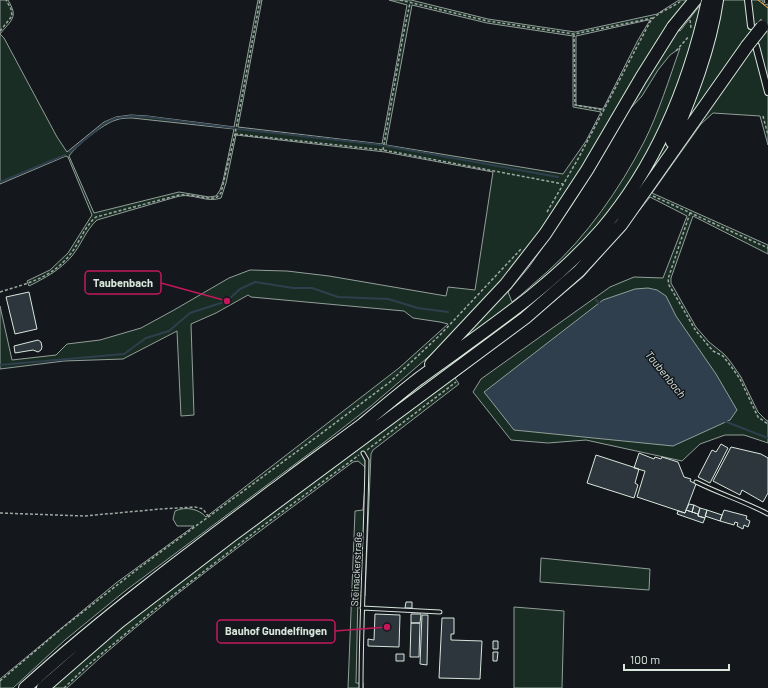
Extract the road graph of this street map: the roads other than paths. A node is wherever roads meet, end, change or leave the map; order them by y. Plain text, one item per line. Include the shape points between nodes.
1 (695, 0) edge
2 (708, 0) edge
3 (718, 0) edge
4 (748, 0) edge
5 (760, 24) edge
6 (752, 46) junction
7 (768, 92) edge
8 (663, 163) junction
9 (416, 382) junction
10 (363, 453) road end
11 (696, 482) dead end
12 (768, 514) edge
13 (362, 608) junction
14 (440, 612) dead end
15 (25, 688) edge
16 (43, 688) edge
17 (361, 688) edge

1 - 9 highway, bridge via 641,78 587,170 545,234 506,284
2 - 9 highway via 689,69 674,109 643,170 616,211 568,264 516,308
3 - 8 highway via 700,71
4 - 5 street
5 - 6 highway, bridge
6 - 7 street
6 - 8 highway
8 - 16 highway via 625,220 579,272 553,295 154,595
9 - 15 highway via 169,568 62,654
10 - 13 lane, Steinackerstraße via 367,460
11 - 12 lane
13 - 14 lane
13 - 17 lane, Steinackerstraße

